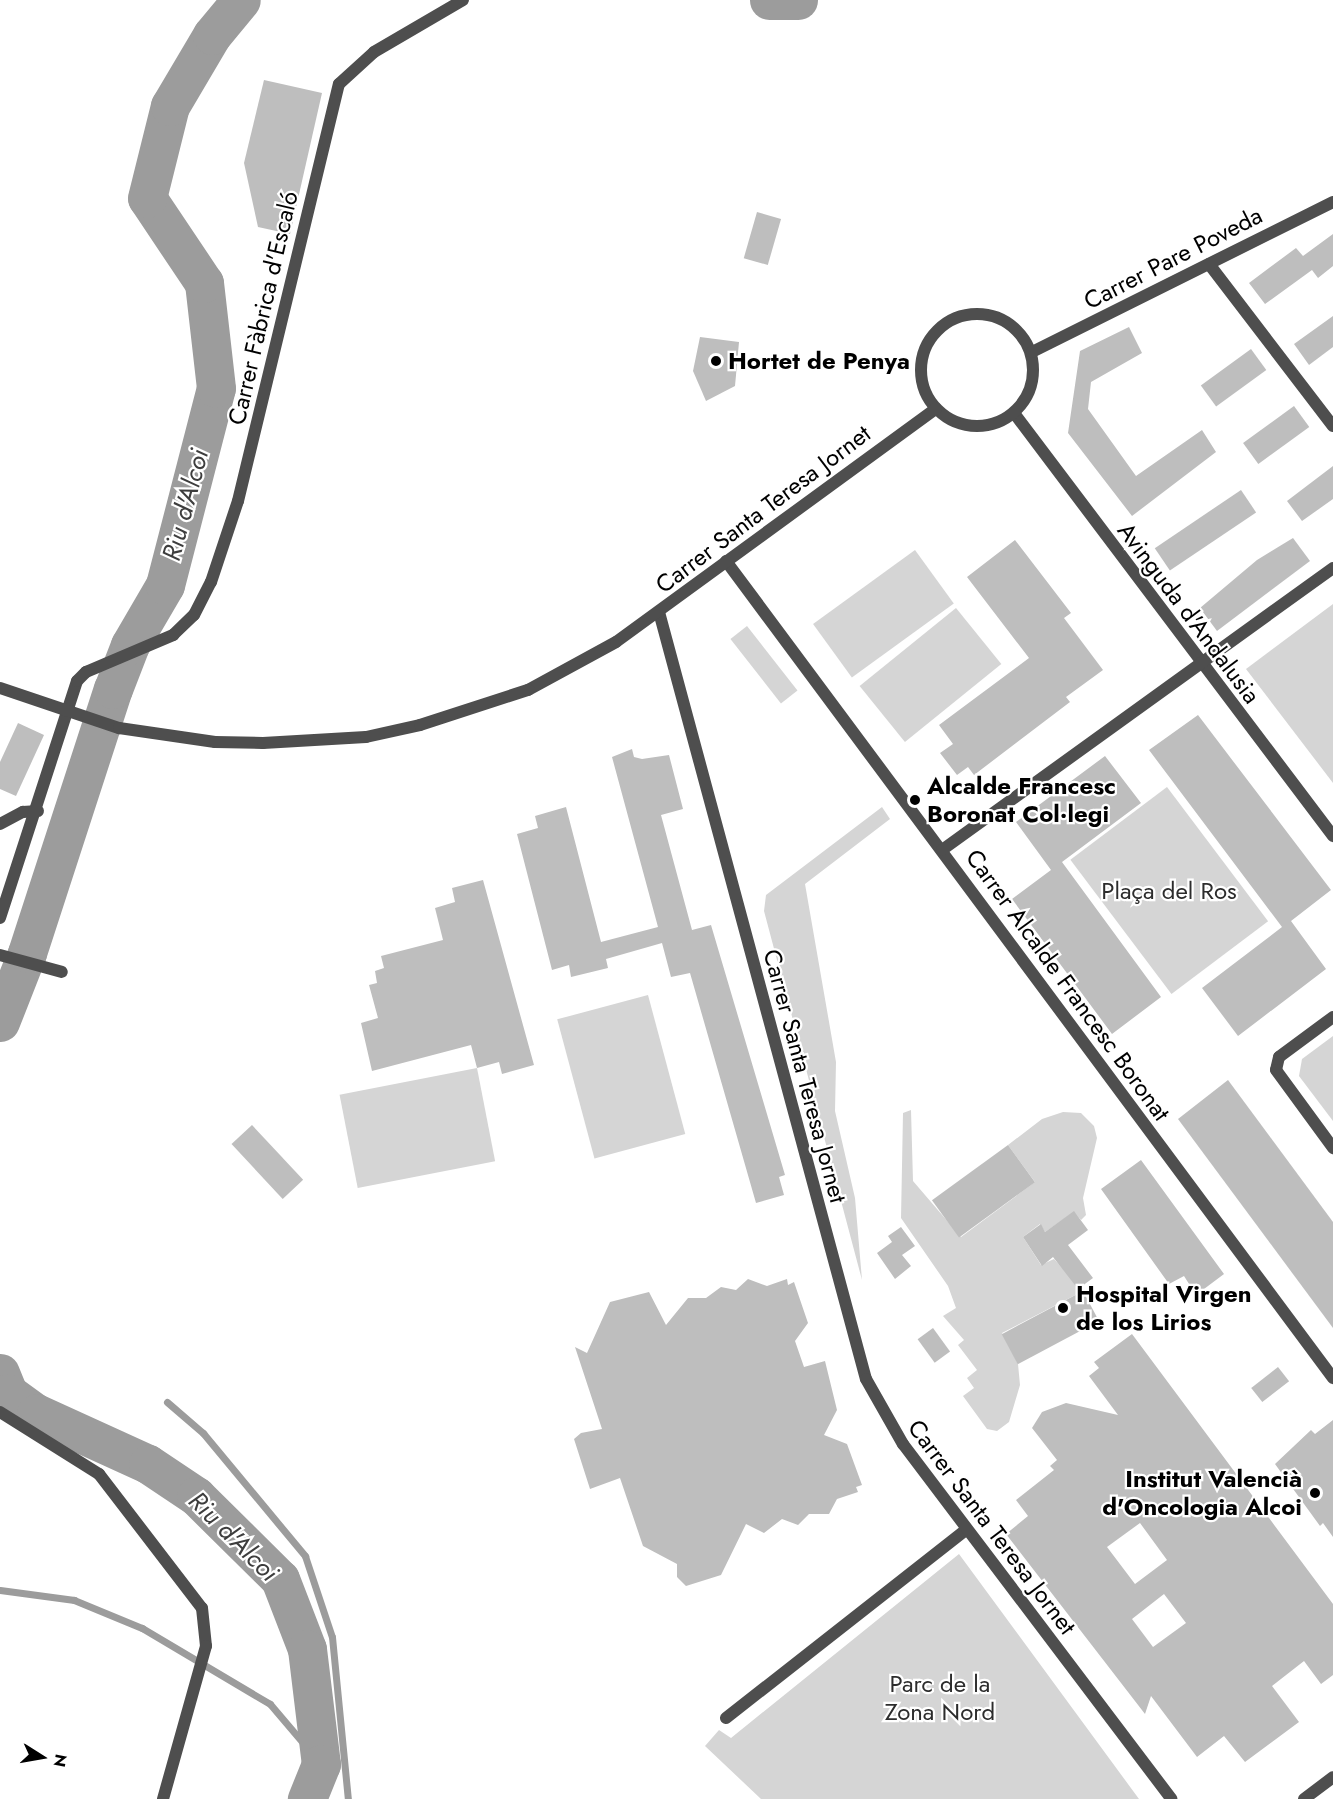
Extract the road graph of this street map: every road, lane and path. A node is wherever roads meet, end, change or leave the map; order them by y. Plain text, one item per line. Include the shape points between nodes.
1 (463, 0) edge
2 (1333, 202) edge
3 (1209, 264) junction
4 (1032, 352) junction
5 (936, 409) junction
6 (1014, 413) junction
7 (1333, 426) edge
8 (726, 561) junction
9 (1333, 568) edge
10 (659, 612) junction
11 (1200, 664) junction
12 (0, 688) edge
13 (38, 811) junction
14 (0, 824) edge
15 (1333, 836) edge
16 (942, 849) junction
17 (0, 918) edge
18 (0, 955) edge
19 (62, 972) dead end
20 (1333, 1017) edge
21 (1333, 1148) edge
22 (1333, 1378) edge
23 (0, 1412) edge
24 (966, 1530) junction
25 (726, 1718) dead end
26 (1333, 1777) edge
27 (163, 1799) edge
28 (1171, 1799) edge
29 (1304, 1799) edge

1 - 13 street, Carrer Fàbrica d'Escaló via 374,52 345,75 332,100 230,530 194,615 159,644 86,672 74,689
2 - 3 street, Carrer Pare Poveda
3 - 4 street, Carrer Pare Poveda
3 - 7 street
4 - 5 street via 1005,321 980,314 955,318 934,334 922,358 923,385
4 - 6 street via 1032,384
5 - 6 street via 947,418 974,427 1003,421
5 - 8 street, Carrer Santa Teresa Jornet
6 - 11 street, Avinguda d'Andalusia
8 - 10 street, Carrer Santa Teresa Jornet
8 - 16 street, Carrer Alcalde Francesc Boronat
9 - 11 street
10 - 12 street, bridge via 593,657 528,690 420,725 366,737 215,742 119,728
10 - 24 street, Carrer Santa Teresa Jornet via 866,1379 893,1430
11 - 15 street, Avinguda d'Andalusia
11 - 16 street
13 - 14 street via 23,812
13 - 17 street
16 - 22 street, Carrer Alcalde Francesc Boronat
18 - 19 street
20 - 21 street via 1280,1057 1276,1070
23 - 27 street via 99,1474 202,1608 206,1646
24 - 25 street
24 - 28 street, Carrer Santa Teresa Jornet
26 - 29 street

